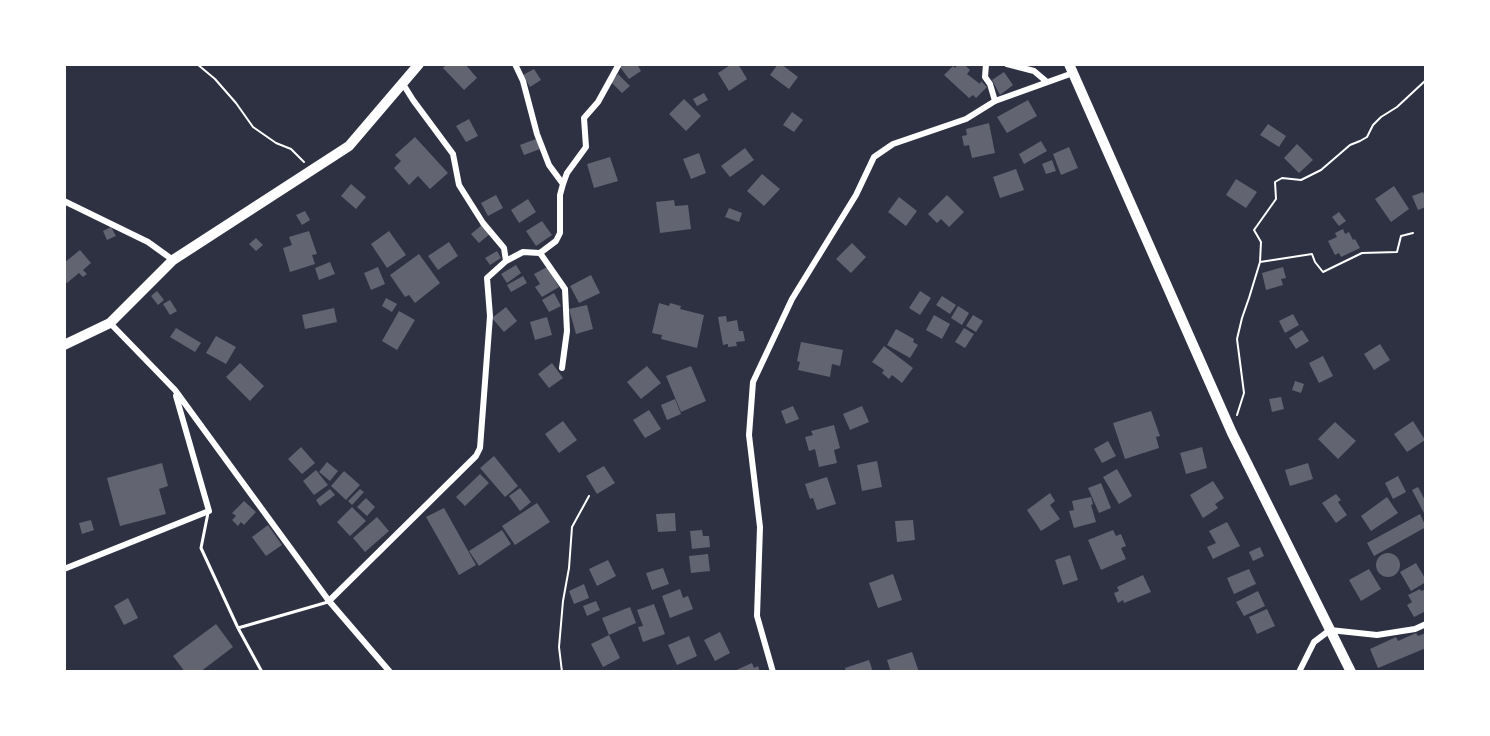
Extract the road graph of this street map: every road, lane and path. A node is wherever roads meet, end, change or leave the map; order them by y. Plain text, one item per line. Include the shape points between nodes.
1 (197, 64) edge
2 (419, 64) edge
3 (515, 64) edge
4 (619, 64) edge
5 (986, 64) edge
6 (1007, 64) edge
7 (1071, 69) edge
8 (1425, 80) edge
9 (1047, 82) junction
10 (403, 84) junction
11 (995, 101) junction
12 (312, 171) junction
13 (563, 184) junction
14 (64, 201) edge
15 (1413, 233) dead end
16 (540, 253) junction
17 (173, 260) junction
18 (506, 261) junction
19 (1260, 262) junction
20 (110, 323) junction
21 (64, 345) edge
22 (562, 368) dead end
23 (175, 390) junction
24 (1232, 433) junction
25 (589, 496) dead end
26 (209, 511) junction
27 (64, 569) edge
28 (329, 601) junction
29 (1425, 624) edge
30 (238, 628) junction
31 (1330, 630) junction
32 (262, 672) edge
33 (390, 672) edge
34 (562, 672) edge
35 (773, 672) edge
36 (1299, 672) edge
37 (1351, 672) edge

1 - 12 path via 236,103 253,128 291,149
2 - 10 main road
3 - 13 street via 524,81 549,165
4 - 13 street via 598,102 584,118 586,147
5 - 11 street via 985,77
6 - 9 street via 1034,71
7 - 9 street
7 - 24 main road
8 - 19 path via 1397,108 1381,117 1366,137 1350,145 1321,170 1300,180 1282,178 1275,182 1276,199 1254,230 1261,242
9 - 11 street
10 - 12 main road via 349,146
10 - 18 street via 453,154 459,185 504,248
11 - 35 street via 966,119 893,144 874,157 856,195 792,300 753,382 749,435 760,527 757,616
12 - 17 main road
13 - 16 street via 560,233
14 - 17 street via 148,242
15 - 19 path via 1401,237 1397,252 1362,253 1323,272 1312,254
16 - 18 street via 523,252
16 - 22 street via 565,288 567,331
17 - 20 main road
18 - 28 street via 487,278 490,316 477,456
19 - 24 path via 1237,339 1244,393
20 - 21 main road
20 - 23 street
23 - 26 street
23 - 28 street
24 - 31 main road
25 - 34 path via 572,527 559,647
26 - 27 street
26 - 30 lane via 201,548
28 - 30 lane
28 - 33 street
29 - 31 street via 1377,635
30 - 32 lane
31 - 36 street via 1314,642
31 - 37 main road

